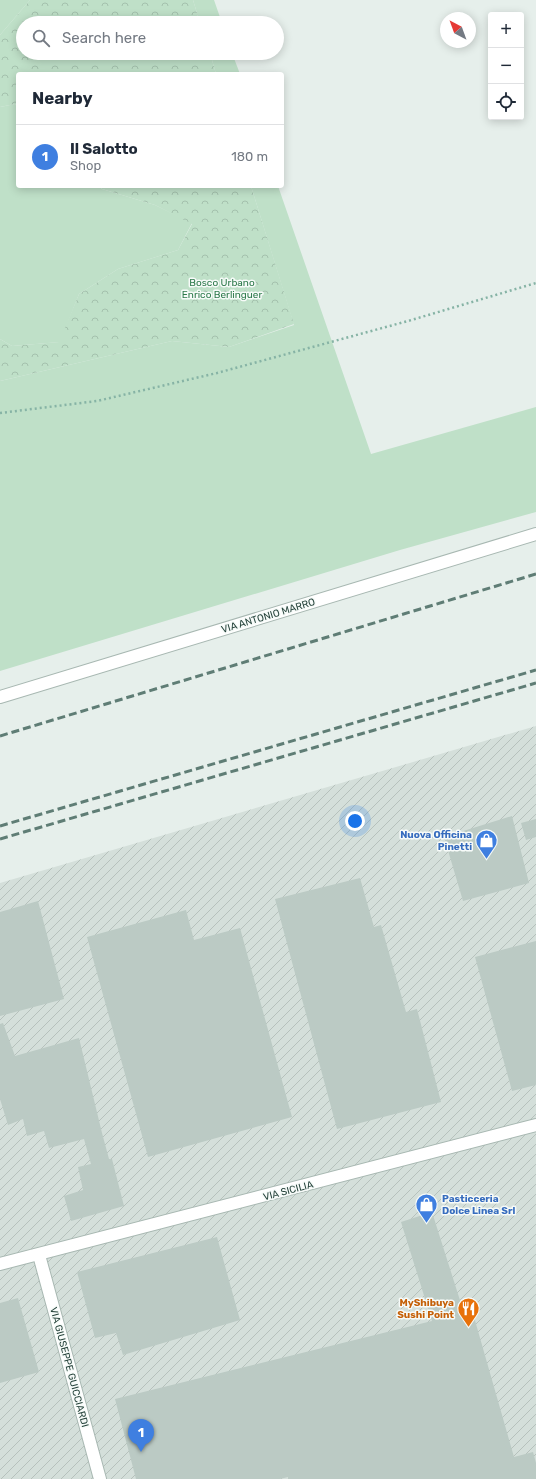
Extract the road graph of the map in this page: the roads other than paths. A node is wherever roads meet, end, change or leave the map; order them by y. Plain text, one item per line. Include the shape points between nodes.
1 (536, 534) edge
2 (0, 697) edge
3 (536, 1125) edge
4 (40, 1255) junction
5 (0, 1264) edge
6 (100, 1479) edge

1 - 2 street, VIA ANTONIO MARRO
3 - 4 street, VIA SICILIA
4 - 5 street, VIA SICILIA
4 - 6 street, VIA GIUSEPPE GUICCIARDI

